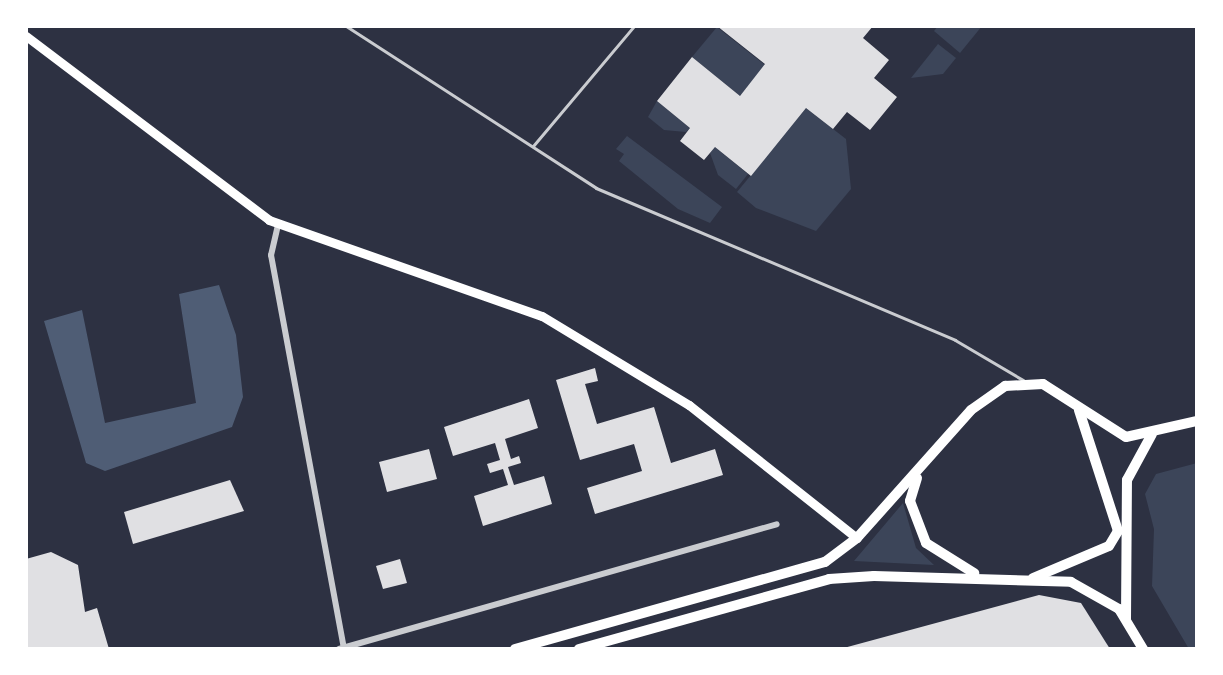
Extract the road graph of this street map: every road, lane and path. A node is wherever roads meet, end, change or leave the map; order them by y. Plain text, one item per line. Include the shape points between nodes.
1 (346, 26) edge
2 (634, 26) edge
3 (26, 36) edge
4 (533, 146) junction
5 (274, 222) junction
6 (1023, 380) junction
7 (1078, 408) junction
8 (1197, 421) edge
9 (1152, 434) junction
10 (925, 463) junction
11 (777, 524) dead end
12 (857, 538) junction
13 (996, 578) junction
14 (1030, 579) junction
15 (1126, 621) junction
16 (341, 648) edge
17 (515, 649) edge
18 (579, 649) edge
19 (1143, 649) edge

1 - 4 lane
2 - 4 lane
3 - 5 main road
4 - 6 lane via 620,200 955,340
5 - 12 main road via 452,279 542,316 689,405
5 - 16 street via 273,270
6 - 7 main road via 1053,389
6 - 10 main road via 971,410
7 - 9 main road via 1126,437
7 - 14 main road via 1118,531 1109,546
8 - 9 main road
9 - 15 main road via 1127,480
10 - 12 main road
10 - 13 main road via 910,501 926,543 960,569
11 - 16 street
12 - 17 main road via 825,562
13 - 14 main road
13 - 18 main road via 829,579
14 - 15 main road via 1088,588
15 - 19 main road

